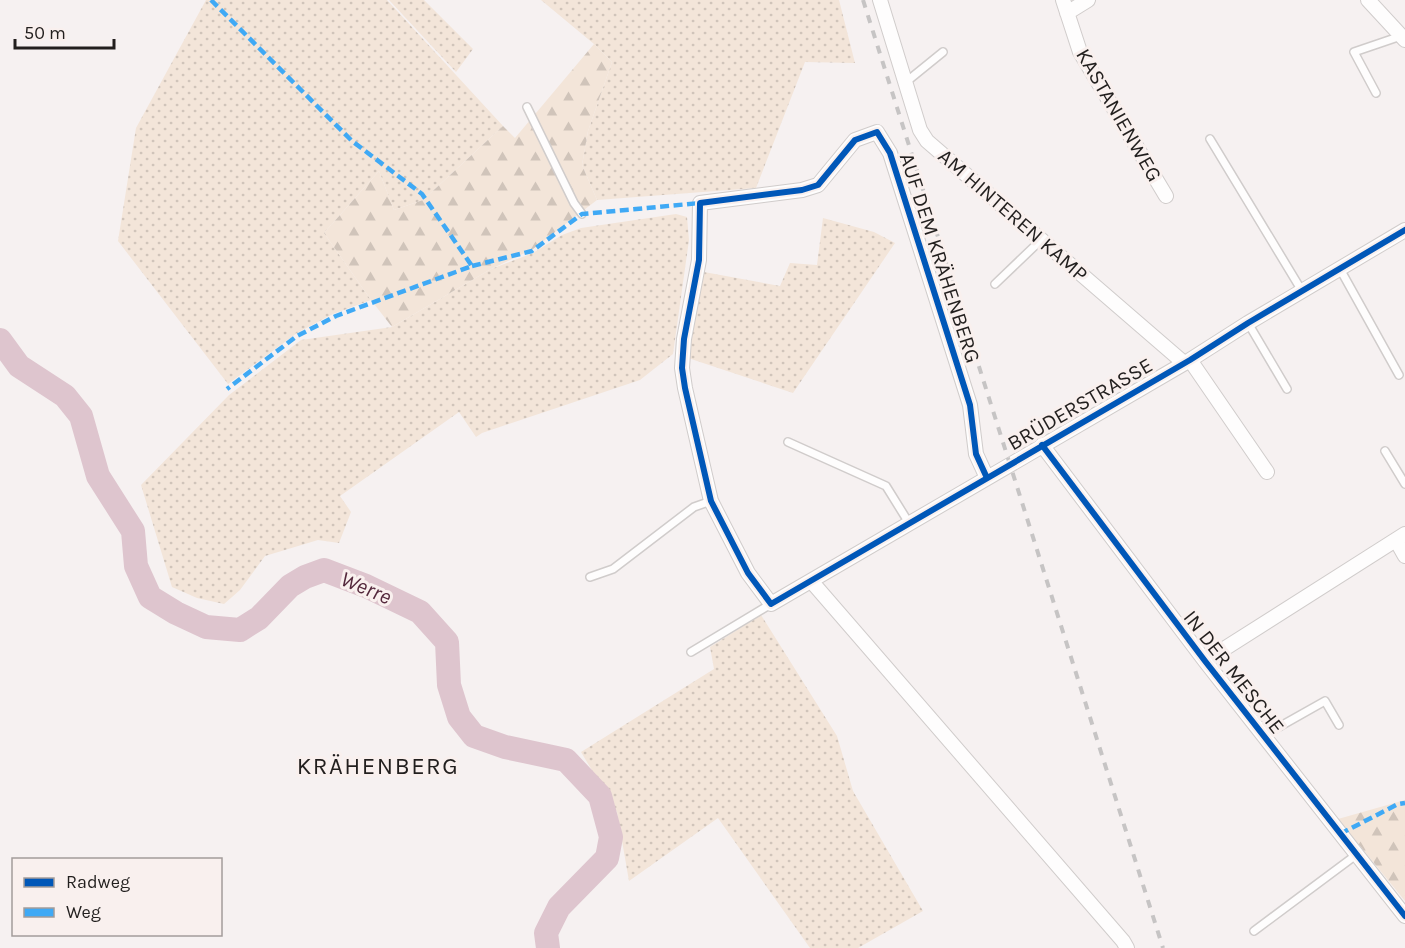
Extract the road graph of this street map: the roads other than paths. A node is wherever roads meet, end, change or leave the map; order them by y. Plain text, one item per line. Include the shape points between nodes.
1 (880, 0) edge
2 (1088, 0) edge
3 (1368, 0) edge
4 (1065, 6) edge
5 (1403, 38) edge
6 (943, 52) dead end
7 (906, 82) junction
8 (1376, 93) dead end
9 (527, 107) dead end
10 (1210, 139) dead end
11 (1166, 196) dead end
12 (582, 214) dead end
13 (1405, 230) edge
14 (1042, 239) junction
15 (1340, 269) junction
16 (995, 284) dead end
17 (1302, 291) junction
18 (1248, 322) junction
19 (1187, 362) junction
20 (1399, 375) dead end
21 (1287, 389) dead end
22 (788, 442) dead end
23 (1042, 445) junction
24 (1385, 451) dead end
25 (1267, 471) dead end
26 (987, 478) junction
27 (1405, 484) edge
28 (711, 501) junction
29 (909, 523) junction
30 (1400, 537) edge
31 (1405, 556) edge
32 (590, 577) dead end
33 (812, 582) junction
34 (771, 604) junction
35 (692, 652) dead end
36 (1205, 661) junction
37 (1339, 725) dead end
38 (1263, 736) junction
39 (1356, 855) junction
40 (1405, 916) edge
41 (1254, 931) dead end
42 (1127, 948) edge

1 - 7 street, AM HINTEREN KAMP
2 - 4 street
3 - 5 street
4 - 11 street, KASTANIENWEG via 1080,52
5 - 8 lane via 1354,52
6 - 7 lane
7 - 14 street, AM HINTEREN KAMP via 927,141
9 - 12 lane
10 - 17 lane
13 - 15 street, BRÜDERSTRASSE
14 - 16 lane
14 - 19 street, AM HINTEREN KAMP
15 - 17 street, BRÜDERSTRASSE
15 - 20 lane
17 - 18 street, BRÜDERSTRASSE
18 - 19 street, BRÜDERSTRASSE
18 - 21 lane
19 - 23 street, BRÜDERSTRASSE
19 - 25 street
22 - 29 lane via 886,486
23 - 26 street, BRÜDERSTRASSE
23 - 36 street, IN DER MESCHE
24 - 27 lane
26 - 28 street, AUF DEM KRÄHENBERG via 976,454 970,405 897,175 877,132 855,140 818,184 802,190 700,203 699,260 682,368
26 - 29 street, BRÜDERSTRASSE
28 - 32 lane via 694,507 613,569
28 - 34 street, AUF DEM KRÄHENBERG via 748,573
29 - 33 street, BRÜDERSTRASSE
30 - 31 street
30 - 36 street
33 - 34 street, BRÜDERSTRASSE
33 - 42 street
34 - 35 lane
36 - 38 street, IN DER MESCHE
37 - 38 lane via 1325,700
38 - 39 street, IN DER MESCHE
39 - 40 street, IN DER MESCHE
39 - 41 lane

